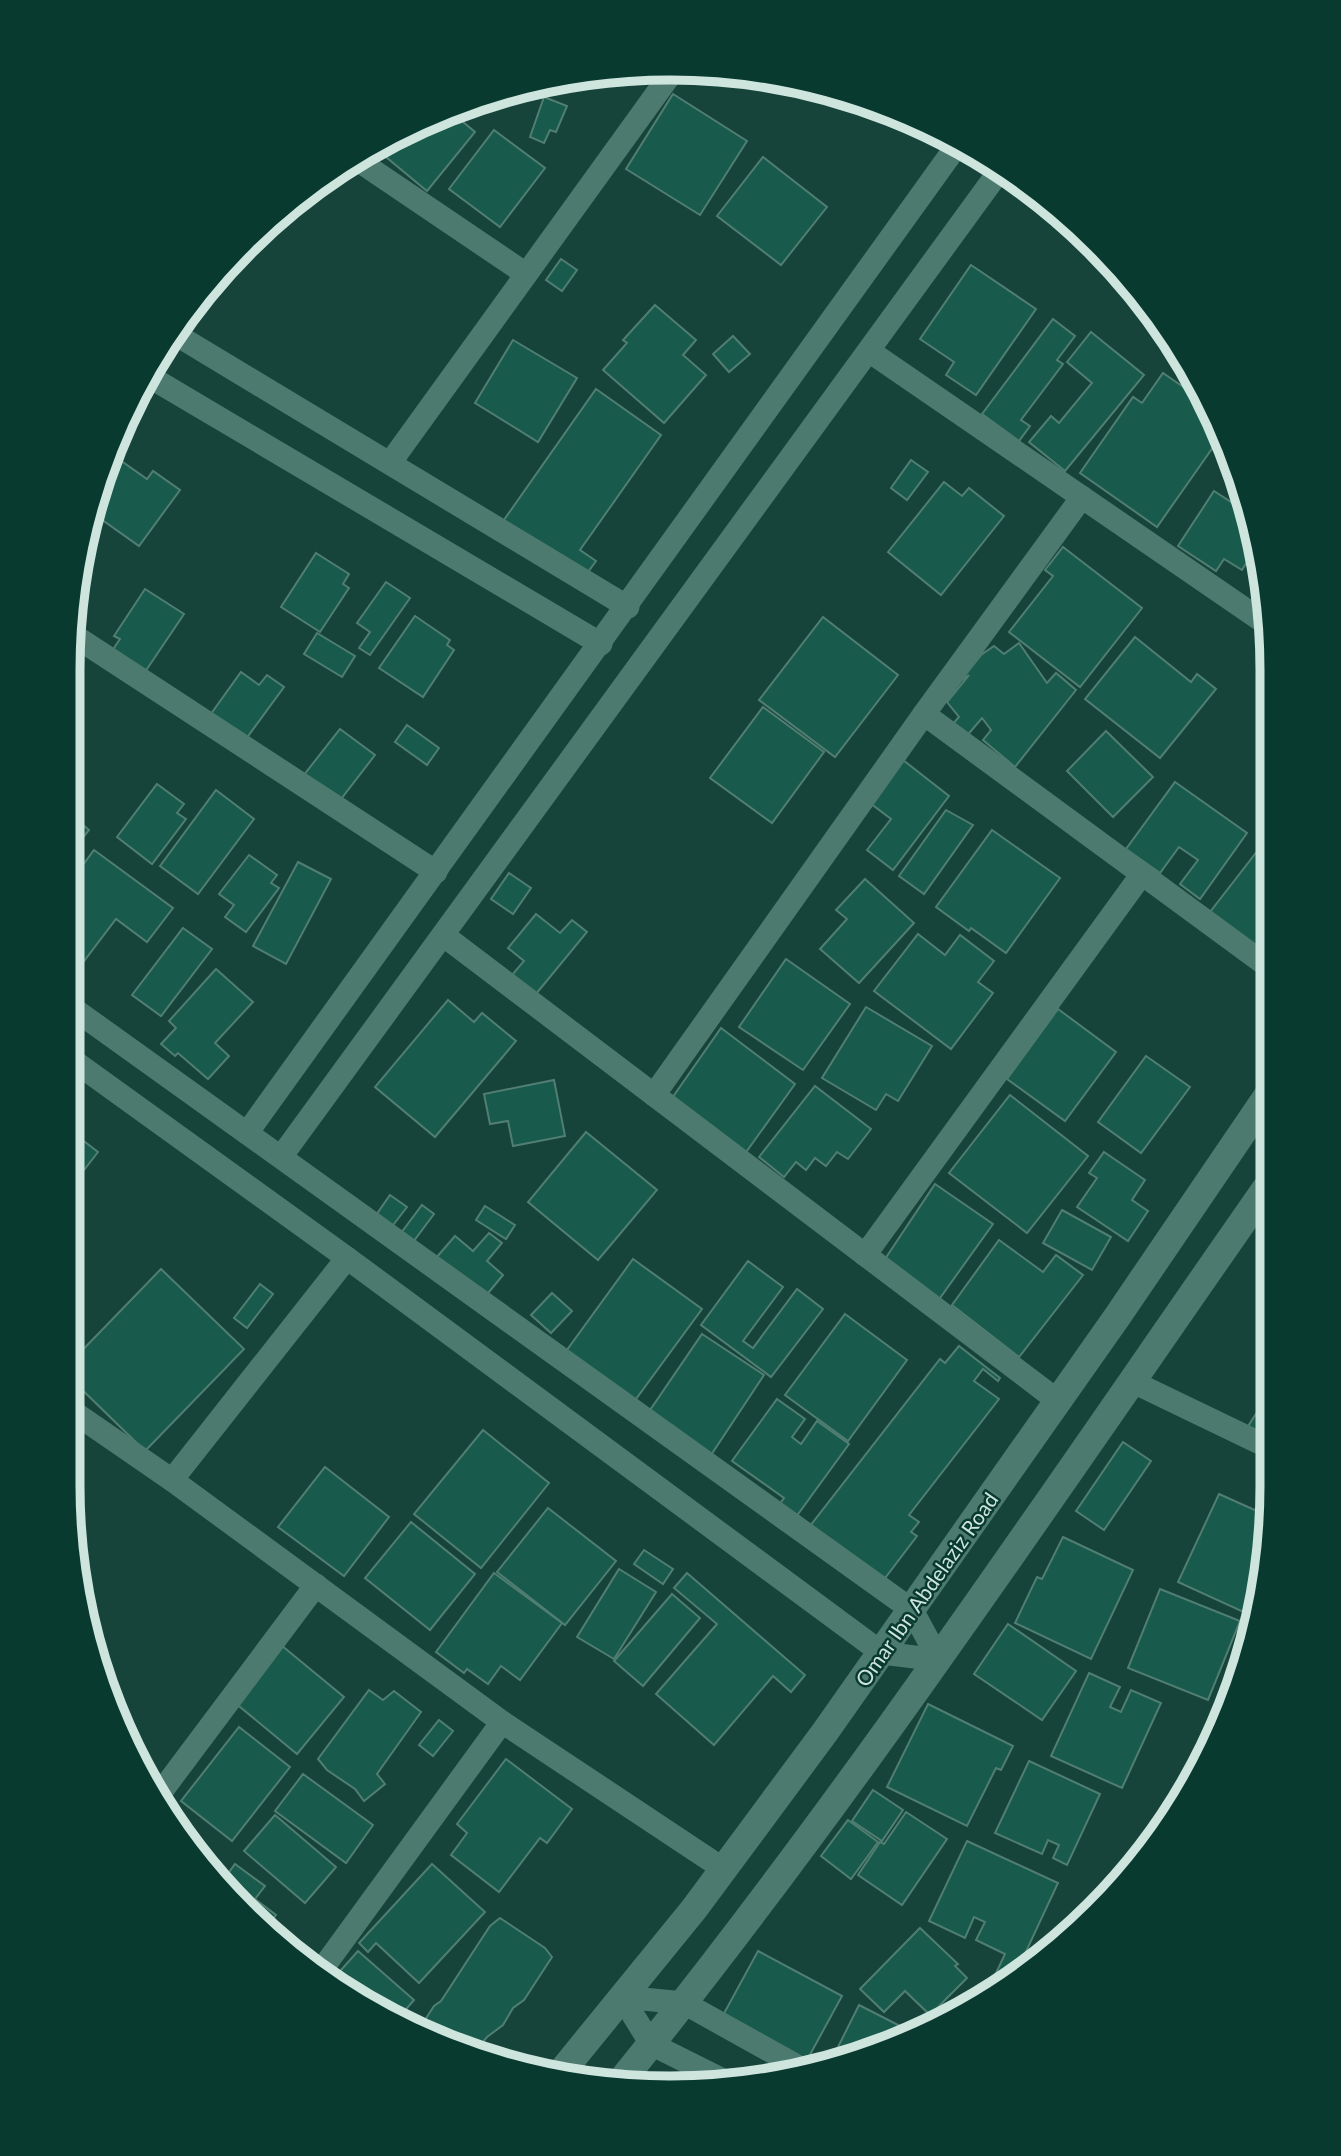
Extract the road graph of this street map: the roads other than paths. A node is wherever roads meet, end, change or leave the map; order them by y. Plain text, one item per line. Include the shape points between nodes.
1 (666, 80) edge
2 (952, 152) edge
3 (366, 166) edge
4 (994, 178) edge
5 (526, 274) junction
6 (183, 339) edge
7 (869, 351) junction
8 (157, 381) edge
9 (390, 463) junction
10 (1082, 497) junction
11 (628, 607) junction
12 (1258, 618) edge
13 (82, 641) edge
14 (601, 644) junction
15 (924, 714) junction
16 (436, 872) junction
17 (1142, 874) junction
18 (443, 935) junction
19 (1260, 961) edge
20 (80, 1013) edge
21 (80, 1065) edge
22 (654, 1095) junction
23 (1260, 1118) edge
24 (247, 1133) junction
25 (281, 1157) junction
26 (1260, 1197) edge
27 (865, 1255) junction
28 (347, 1258) junction
29 (1131, 1381) junction
30 (1058, 1401) junction
31 (80, 1419) edge
32 (1260, 1443) edge
33 (172, 1480) junction
34 (316, 1585) junction
35 (912, 1610) junction
36 (882, 1653) junction
37 (939, 1660) junction
38 (502, 1722) junction
39 (165, 1788) edge
40 (722, 1868) junction
41 (326, 1964) edge
42 (622, 1997) junction
43 (684, 2003) junction
44 (651, 2044) junction
45 (791, 2063) edge
46 (566, 2066) edge
47 (627, 2074) edge
48 (711, 2074) edge

1 - 5 street
2 - 11 street
3 - 5 street
4 - 7 street
5 - 9 street
6 - 9 street
7 - 10 street
7 - 18 street
8 - 14 street
9 - 11 street
10 - 12 street
10 - 15 street
11 - 14 street
13 - 16 street
14 - 16 street
15 - 17 street
15 - 22 street
16 - 24 street
17 - 19 street
17 - 27 street
18 - 22 street
18 - 25 street
20 - 24 street
21 - 28 street
22 - 27 street
23 - 30 street, Omar Ibn Abdelaziz Road
24 - 25 street
25 - 35 street
26 - 29 street
27 - 30 street
28 - 33 street
28 - 36 street
29 - 32 street
29 - 37 street
30 - 35 street, Omar Ibn Abdelaziz Road
31 - 33 street
33 - 34 street
34 - 38 street
34 - 39 street
35 - 36 street, Omar Ibn Abdelaziz Road
35 - 37 street
36 - 37 street
36 - 40 street, Omar Ibn Abdelaziz Road
37 - 43 street
38 - 40 street
38 - 41 street
40 - 42 street, Omar Ibn Abdelaziz Road
42 - 43 street
42 - 44 street
42 - 46 street, Omar Ibn Abdelaziz Road
43 - 44 street
43 - 45 street
44 - 47 street
44 - 48 street

